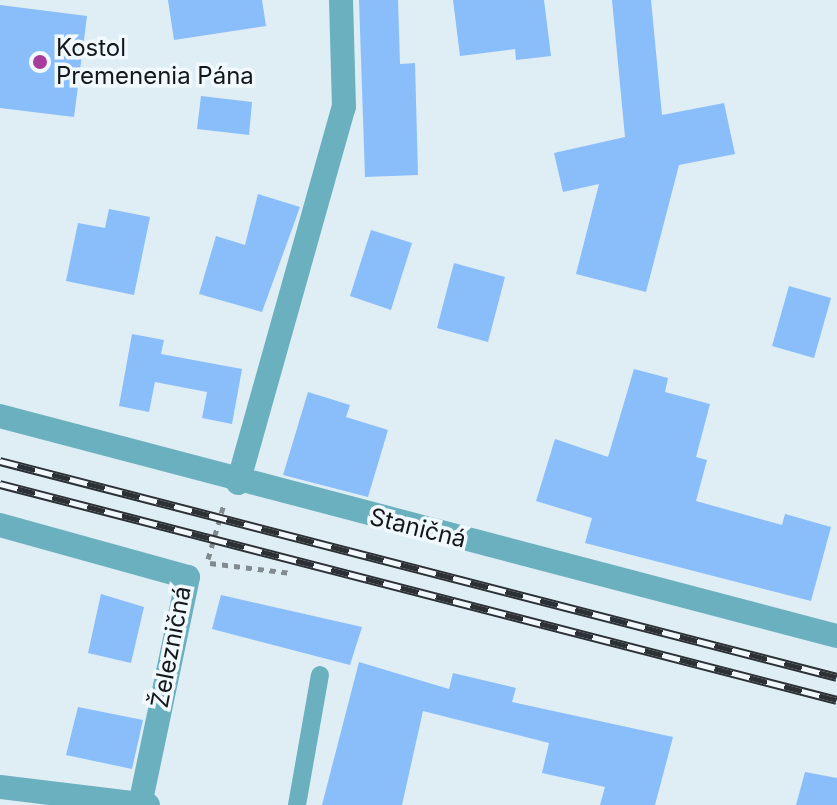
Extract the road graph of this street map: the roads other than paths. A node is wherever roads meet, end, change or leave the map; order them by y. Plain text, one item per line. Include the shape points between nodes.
1 (341, 0) edge
2 (0, 416) edge
3 (238, 483) junction
4 (0, 525) edge
5 (837, 636) edge
6 (320, 675) dead end
7 (0, 787) edge
8 (144, 804) edge
9 (297, 805) edge

1 - 3 street via 344,107
2 - 3 street, Staničná
3 - 5 street, Staničná
4 - 8 street, Železničná via 188,577
6 - 9 lane
7 - 8 street

